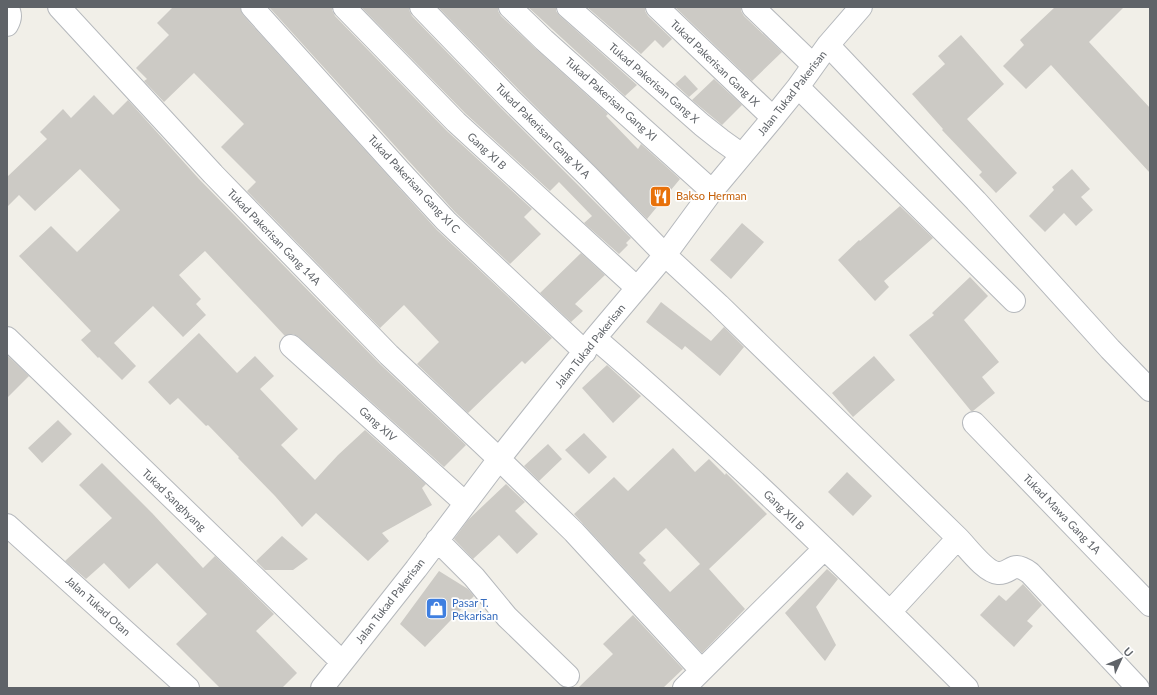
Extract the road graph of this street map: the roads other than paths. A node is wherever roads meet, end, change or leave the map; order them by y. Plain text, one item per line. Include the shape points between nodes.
1 (7, 7) edge
2 (58, 7) edge
3 (252, 7) edge
4 (344, 7) edge
5 (421, 7) edge
6 (510, 7) edge
7 (568, 7) edge
8 (657, 7) edge
9 (753, 7) edge
10 (859, 8) edge
11 (7, 25) edge
12 (828, 45) junction
13 (813, 65) junction
14 (798, 87) junction
15 (773, 118) junction
16 (742, 156) junction
17 (712, 190) junction
18 (665, 255) junction
19 (637, 288) junction
20 (1014, 301) dead end
21 (7, 338) edge
22 (590, 345) junction
23 (291, 346) dead end
24 (1150, 390) edge
25 (974, 423) dead end
26 (499, 459) junction
27 (465, 503) junction
28 (7, 525) edge
29 (958, 538) junction
30 (437, 540) junction
31 (824, 549) junction
32 (1150, 605) edge
33 (890, 612) junction
34 (342, 662) junction
35 (701, 670) junction
36 (568, 676) dead end
37 (188, 688) edge
38 (322, 688) edge
39 (684, 688) edge
40 (967, 688) edge
41 (1138, 688) edge

1 - 11 street via 11,18
2 - 26 street, Tukad Pakerisan Gang 14A via 213,174 389,355
3 - 22 street, Tukad Pakerisan Gang XI C via 446,221
4 - 19 street, Gang XI B via 456,122
5 - 18 street, Tukad Pakerisan Gang XI A
6 - 17 street, Tukad Pakerisan Gang XI
7 - 16 street, Tukad Pakerisan Gang X via 707,129
8 - 15 street, Tukad Pakerisan Gang IX
9 - 13 street
10 - 12 street, Jalan Tukad Pakerisan
12 - 13 street, Jalan Tukad Pakerisan
12 - 24 street
13 - 14 street, Jalan Tukad Pakerisan
14 - 15 street, Jalan Tukad Pakerisan
14 - 20 street
15 - 16 street, Jalan Tukad Pakerisan
16 - 17 street, Jalan Tukad Pakerisan
17 - 18 street, Jalan Tukad Pakerisan
18 - 19 street, Jalan Tukad Pakerisan
18 - 29 street, Tukad Pakerisan Gang XI A
19 - 22 street, Jalan Tukad Pakerisan
21 - 34 street, Tukad Sanghyang
22 - 26 street, Jalan Tukad Pakerisan
22 - 31 street, Gang XII B via 652,388
23 - 27 street, Gang XIV
25 - 32 street, Tukad Mawa Gang 1A
26 - 27 street, Jalan Tukad Pakerisan
26 - 35 street, Tukad Pakerisan Gang 14A via 569,527
27 - 30 street, Jalan Tukad Pakerisan
28 - 37 street, Jalan Tukad Otan
29 - 33 street
29 - 41 street, Tukad Pakerisan Gang XI A via 992,571 999,573 1016,567 1030,573
30 - 34 street, Jalan Tukad Pakerisan
30 - 36 street via 474,577 507,617
31 - 33 street, Gang XII B
31 - 35 street
33 - 40 street, Gang XII B
34 - 38 street, Jalan Tukad Pakerisan
35 - 39 street

